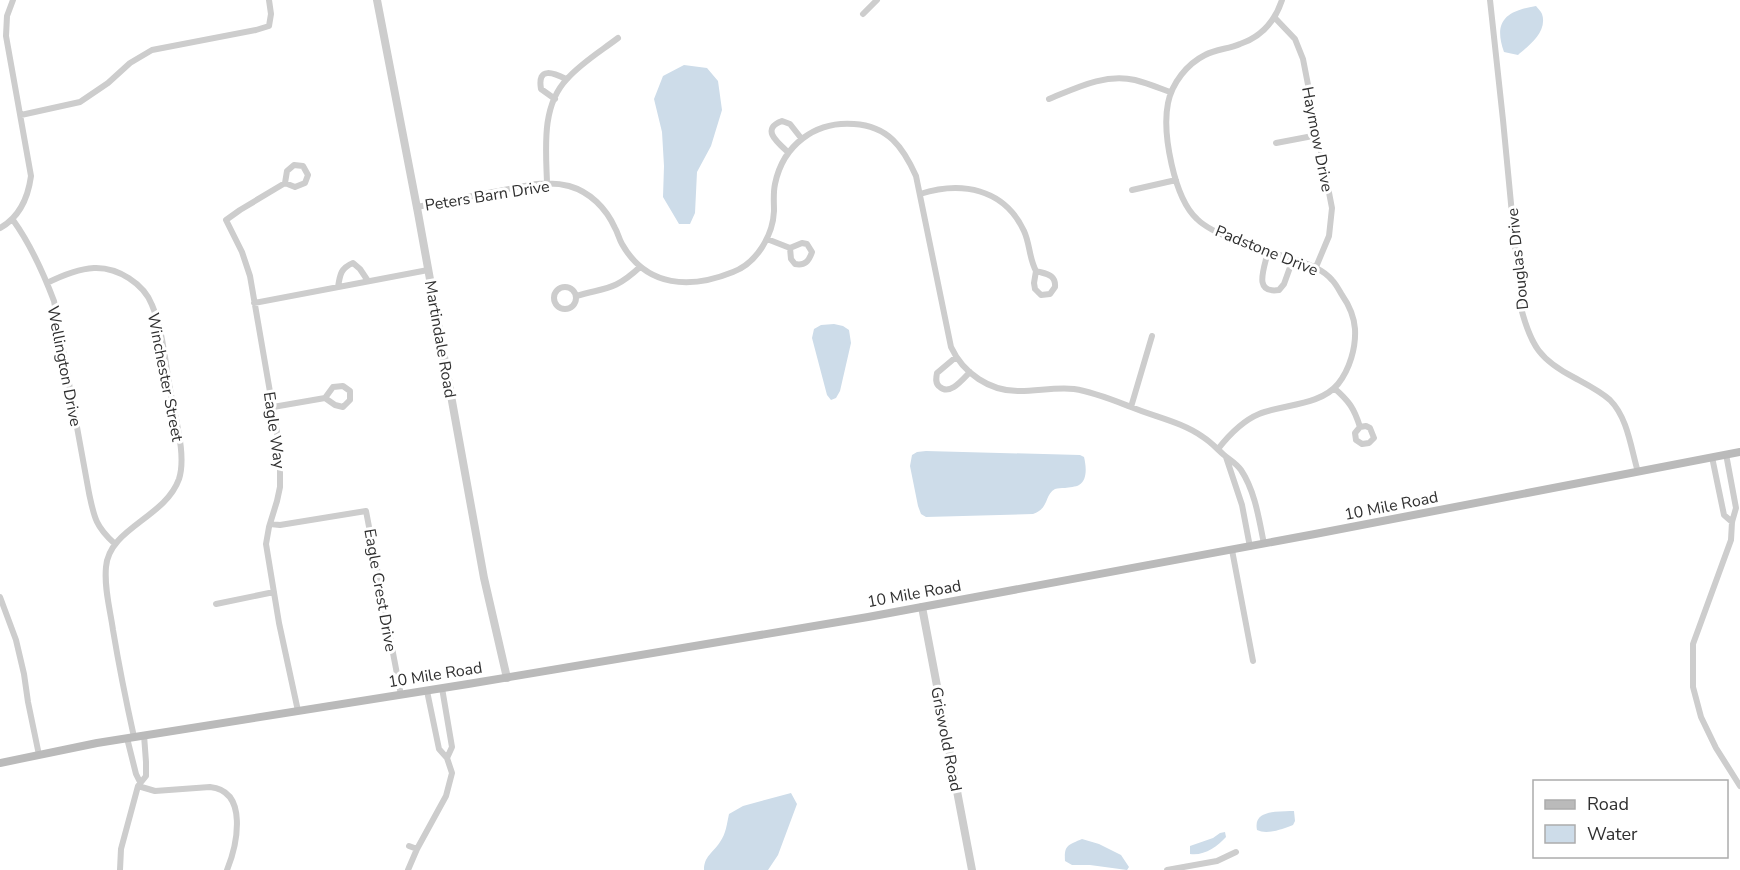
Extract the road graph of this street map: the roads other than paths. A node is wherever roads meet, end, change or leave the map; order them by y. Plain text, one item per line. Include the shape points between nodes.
1 (13, 0) edge
2 (269, 0) edge
3 (377, 0) edge
4 (877, 0) edge
5 (1282, 0) edge
6 (1490, 0) edge
7 (863, 14) dead end
8 (1275, 18) junction
9 (618, 38) dead end
10 (566, 79) junction
11 (1170, 92) junction
12 (555, 99) junction
13 (1049, 99) dead end
14 (21, 115) junction
15 (1318, 135) junction
16 (801, 138) junction
17 (1276, 143) dead end
18 (788, 152) junction
19 (1176, 180) junction
20 (285, 183) dead end
21 (547, 183) junction
22 (1132, 190) dead end
23 (920, 194) junction
24 (417, 207) junction
25 (13, 220) junction
26 (0, 228) edge
27 (767, 239) junction
28 (790, 248) dead end
29 (1268, 251) junction
30 (1293, 259) junction
31 (640, 267) junction
32 (1316, 267) junction
33 (428, 270) junction
34 (1036, 271) dead end
35 (368, 281) junction
36 (47, 283) junction
37 (338, 287) junction
38 (576, 296) dead end
39 (254, 303) junction
40 (1152, 336) dead end
41 (956, 357) junction
42 (969, 372) junction
43 (1334, 388) junction
44 (325, 398) dead end
45 (273, 407) junction
46 (1131, 407) junction
47 (1360, 427) dead end
48 (1218, 449) junction
49 (1740, 452) edge
50 (1726, 454) junction
51 (1226, 457) junction
52 (1712, 457) junction
53 (1638, 472) junction
54 (1732, 522) junction
55 (270, 524) junction
56 (114, 543) junction
57 (1264, 544) junction
58 (1250, 547) junction
59 (1232, 550) junction
60 (274, 592) junction
61 (0, 597) edge
62 (216, 604) dead end
63 (922, 607) junction
64 (1253, 661) dead end
65 (507, 678) junction
66 (442, 688) junction
67 (427, 691) junction
68 (402, 695) junction
69 (298, 711) junction
70 (144, 735) junction
71 (131, 738) junction
72 (39, 755) junction
73 (447, 758) junction
74 (0, 763) edge
75 (139, 784) junction
76 (1740, 786) edge
77 (409, 846) dead end
78 (417, 849) junction
79 (1236, 852) dead end
80 (120, 870) edge
81 (227, 870) edge
82 (408, 870) edge
83 (972, 870) edge
84 (1167, 870) edge

1 - 14 street via 6,36
2 - 14 street via 269,26 152,50 80,102
3 - 24 street, Martindale Road
4 - 7 street
5 - 8 street, Padstone Drive
6 - 53 street, Douglas Drive via 1526,327 1538,351 1551,364 1611,401 1628,433
8 - 11 street, Padstone Drive via 1241,44 1206,54 1188,67
8 - 15 street, Haymow Drive via 1295,39 1303,59
9 - 10 street
10 - 12 street
10 - 12 street via 554,73 544,74 541,89
11 - 13 street via 1120,78 1089,83
11 - 19 street, Padstone Drive via 1166,126
12 - 21 street via 547,127
14 - 25 street via 31,176 26,199
15 - 17 street
15 - 32 street, Haymow Drive via 1332,208 1329,236
16 - 18 street, Peters Barn Drive
16 - 18 street via 790,124 782,121 773,127 773,137
16 - 23 street, Peters Barn Drive via 839,123 861,124 883,132 903,150
18 - 27 street, Peters Barn Drive via 778,170
19 - 22 street
19 - 29 street, Padstone Drive via 1178,192 1197,220 1222,236
20 - 39 street, Eagle Way via 226,220 242,252
21 - 24 street, Peters Barn Drive
21 - 31 street, Peters Barn Drive via 572,187 598,203
23 - 34 street via 946,187 965,188 997,199 1023,229
23 - 41 street, Peters Barn Drive via 947,332
24 - 33 street, Martindale Road
25 - 26 street
25 - 36 street, Wellington Drive via 26,237
27 - 28 street
27 - 31 street, Peters Barn Drive via 746,265 706,281 678,283
29 - 30 street, Padstone Drive
29 - 30 street via 1262,280 1270,291 1279,290 1284,284
30 - 32 street, Padstone Drive
31 - 38 street via 616,286
32 - 43 street, Padstone Drive via 1332,279 1354,323 1350,366
33 - 35 street
33 - 65 street, Martindale Road via 484,578
35 - 37 street
35 - 37 street via 353,263 345,266
36 - 56 street, Wellington Drive via 57,315 95,518
36 - 56 street, Winchester Street via 95,268 122,274 144,291 158,324 181,471 163,503
37 - 39 street
39 - 45 street, Eagle Way
40 - 46 street
41 - 42 street, Peters Barn Drive
41 - 42 street via 937,373 937,385 941,389 953,388
42 - 46 street, Peters Barn Drive via 1005,391 1074,389
43 - 47 street via 1354,409
43 - 48 street, Padstone Drive via 1311,401 1257,415 1244,422
44 - 45 street
45 - 55 street, Eagle Way via 281,470 278,501
46 - 48 street, Peters Barn Drive via 1181,425
48 - 51 street, Peters Barn Drive
49 - 50 main road, 10 Mile Road
50 - 52 main road, 10 Mile Road
50 - 54 street via 1736,508
51 - 57 street, Peters Barn Drive via 1242,472 1252,492
51 - 58 street, Peters Barn Drive via 1239,492
52 - 53 main road, 10 Mile Road
52 - 54 street via 1724,515
53 - 57 main road, 10 Mile Road
54 - 76 street via 1731,540 1693,644 1693,687 1701,717
55 - 60 street, Eagle Way via 266,544
55 - 68 street, Eagle Crest Drive via 366,511
56 - 71 street via 107,561 106,588
57 - 58 main road, 10 Mile Road
58 - 59 main road, 10 Mile Road
59 - 63 main road, 10 Mile Road
59 - 64 street
60 - 62 street
60 - 69 street, Eagle Way
61 - 72 street via 16,640
63 - 65 main road, 10 Mile Road
63 - 83 street, Griswold Road
65 - 66 main road, 10 Mile Road
66 - 67 main road, 10 Mile Road
66 - 73 street via 452,747
67 - 68 main road, 10 Mile Road
67 - 73 street via 439,749
68 - 69 main road, 10 Mile Road
69 - 70 main road, 10 Mile Road
70 - 71 main road, 10 Mile Road
70 - 75 street via 146,776
71 - 72 main road, 10 Mile Road
71 - 75 street
72 - 74 main road, 10 Mile Road
73 - 78 street via 451,782
75 - 80 street via 121,849
75 - 81 street via 155,791 216,787 227,793 237,831
77 - 78 street
78 - 82 street
79 - 84 street via 1217,861

